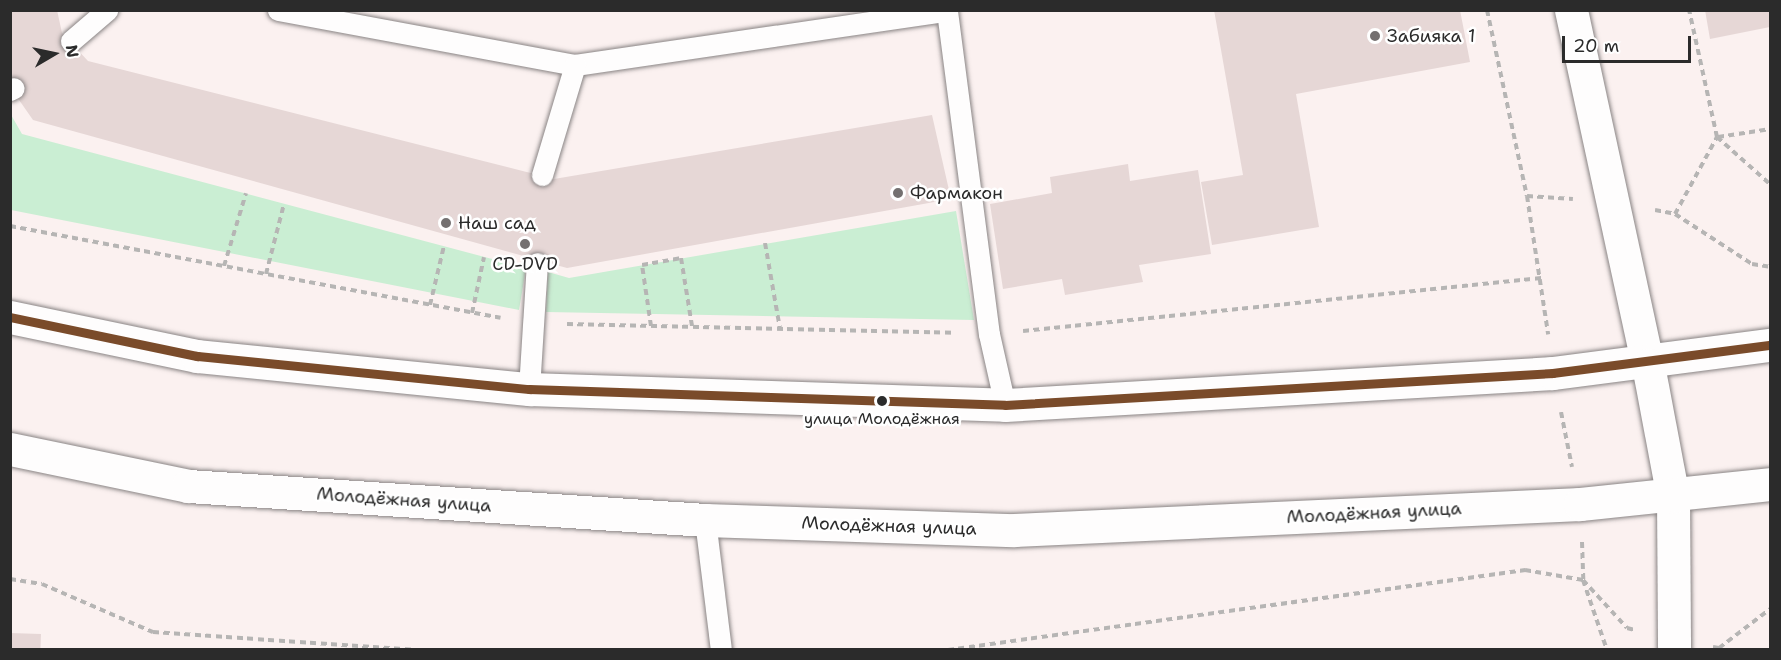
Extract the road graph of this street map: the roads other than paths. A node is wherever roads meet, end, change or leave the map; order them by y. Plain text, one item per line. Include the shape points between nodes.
1 (107, 10) edge
2 (278, 10) edge
3 (1571, 10) edge
4 (949, 11) edge
5 (71, 41) dead end
6 (575, 65) junction
7 (542, 175) dead end
8 (537, 262) dead end
9 (10, 317) edge
10 (1770, 345) edge
11 (1648, 365) junction
12 (529, 389) junction
13 (1005, 405) junction
14 (10, 449) edge
15 (1770, 484) edge
16 (1673, 497) junction
17 (705, 520) junction
18 (721, 650) edge
19 (1674, 650) edge

1 - 5 lane
2 - 6 lane
3 - 11 main road
4 - 6 lane
4 - 13 lane via 989,334
6 - 7 lane
8 - 12 lane
9 - 12 main road via 197,356
10 - 11 main road
11 - 13 main road
11 - 16 main road
12 - 13 main road
14 - 17 main road, Молодёжная улица via 188,486
15 - 16 main road, Молодёжная улица
16 - 17 main road, Молодёжная улица via 1014,530
16 - 19 main road
17 - 18 lane

